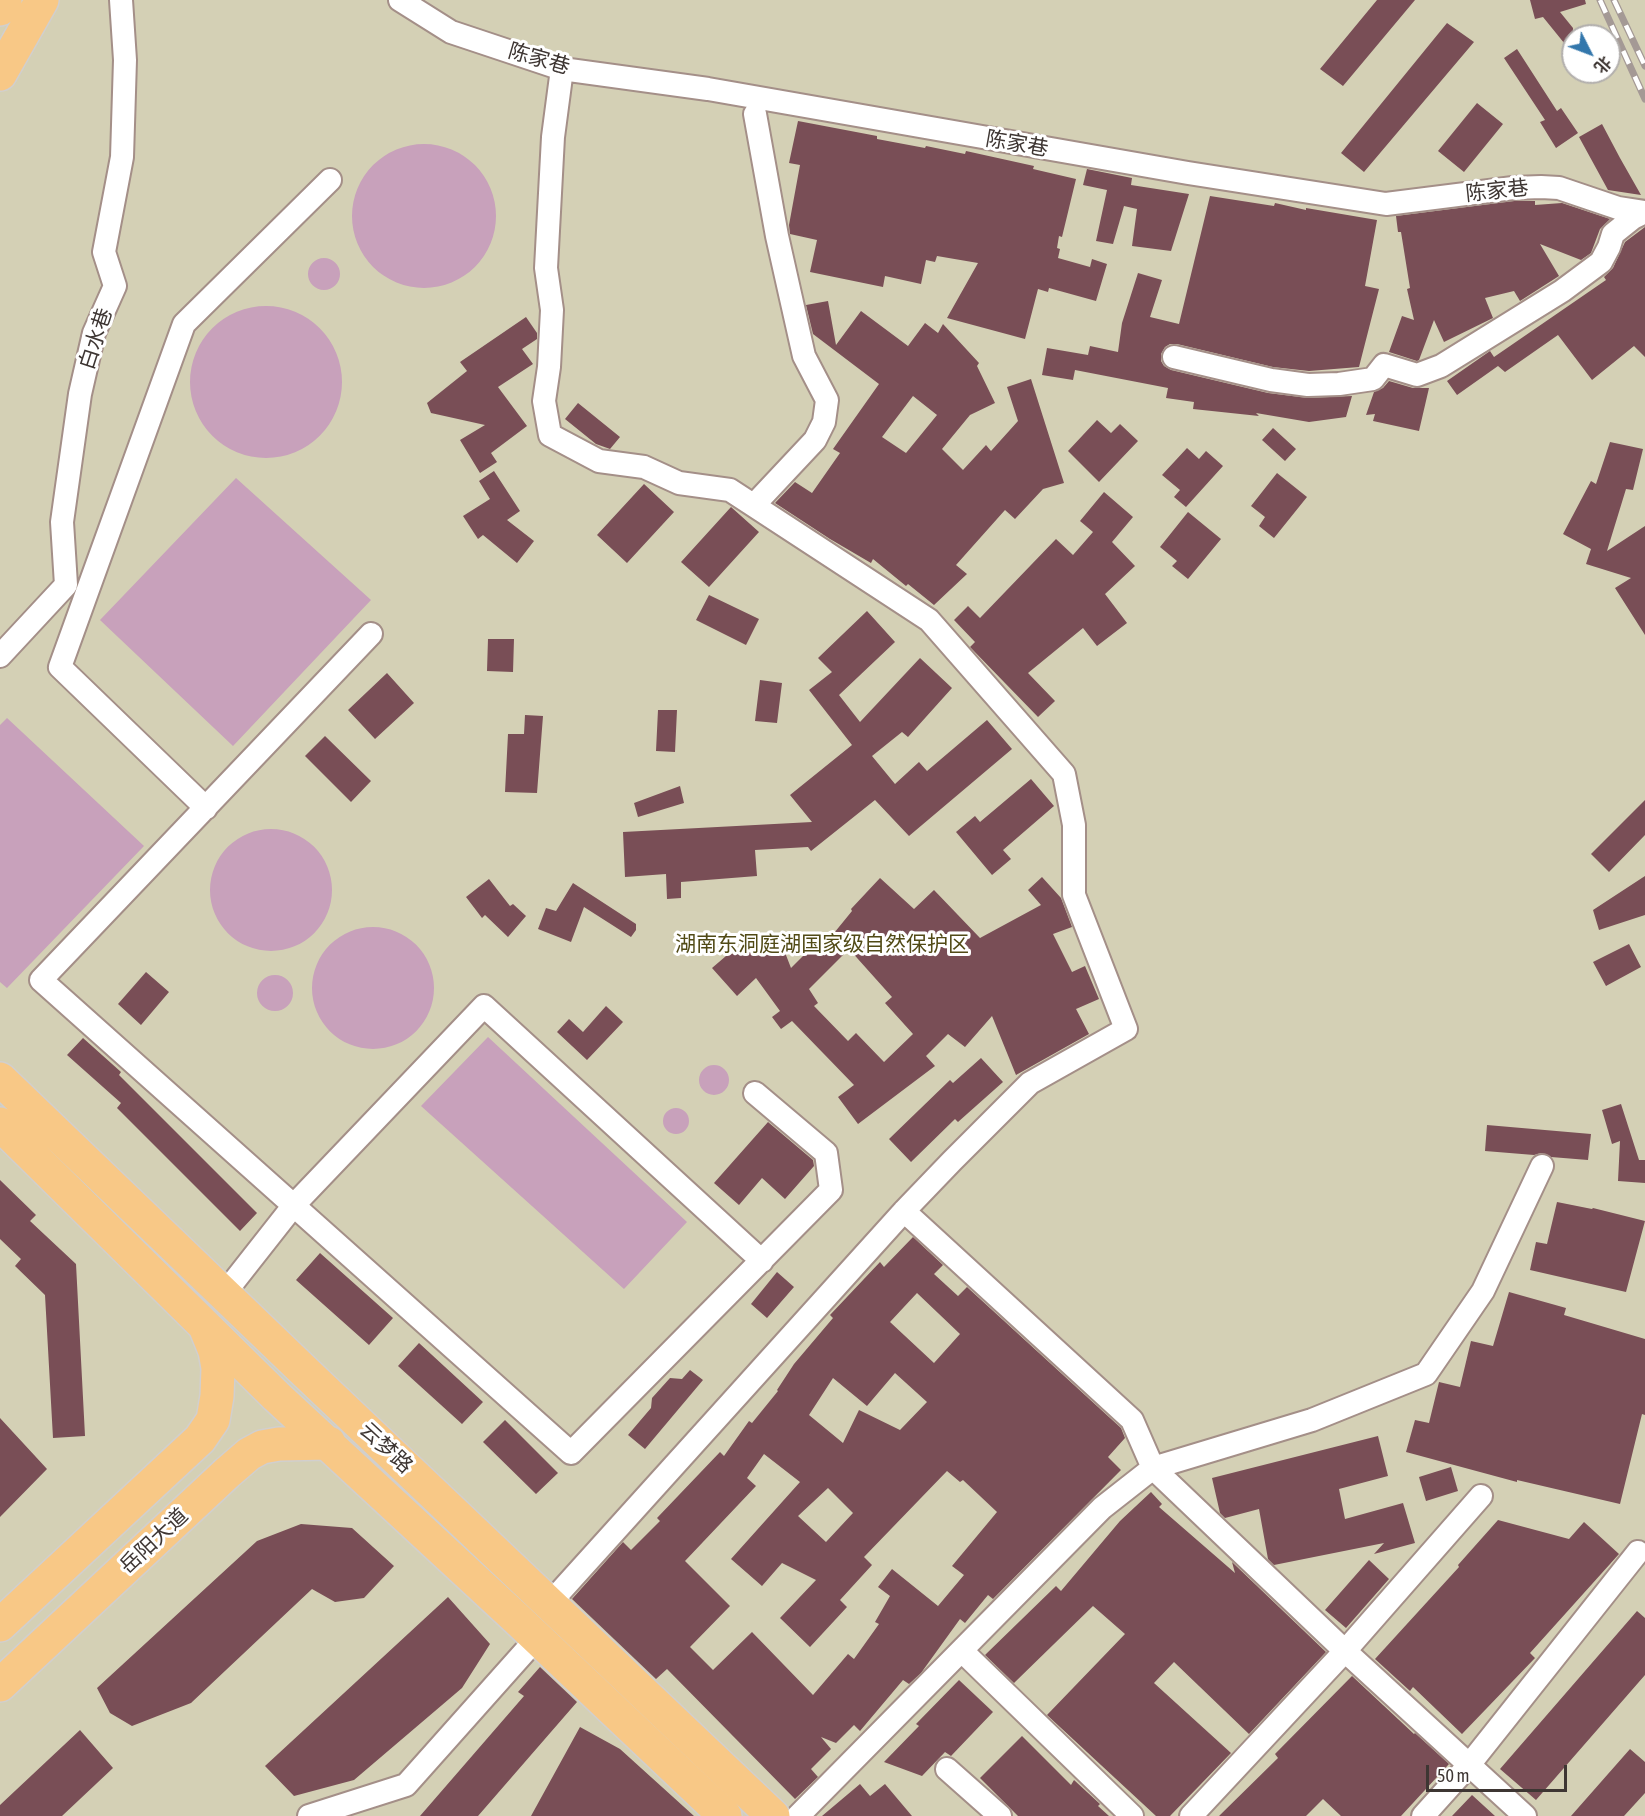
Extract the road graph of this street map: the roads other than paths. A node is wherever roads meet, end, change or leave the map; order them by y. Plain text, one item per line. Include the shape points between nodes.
1 (5, 0) edge
2 (42, 0) edge
3 (121, 0) edge
4 (400, 0) edge
5 (0, 9) edge
6 (562, 69) junction
7 (0, 74) edge
8 (755, 114) dead end
9 (330, 180) dead end
10 (1645, 212) edge
11 (1174, 357) dead end
12 (754, 505) junction
13 (371, 634) dead end
14 (0, 656) edge
15 (206, 808) junction
16 (0, 1079) edge
17 (754, 1093) dead end
18 (0, 1124) edge
19 (1542, 1166) dead end
20 (294, 1205) junction
21 (904, 1211) junction
22 (762, 1261) junction
23 (224, 1294) junction
24 (205, 1327) junction
25 (329, 1443) junction
26 (1153, 1468) junction
27 (1481, 1496) dead end
28 (1638, 1552) dead end
29 (549, 1603) junction
30 (0, 1625) edge
31 (537, 1638) junction
32 (963, 1651) junction
33 (1345, 1651) junction
34 (0, 1685) edge
35 (1469, 1765) junction
36 (947, 1769) dead end
37 (309, 1816) edge
38 (725, 1816) edge
39 (773, 1816) edge
40 (798, 1816) edge
41 (1000, 1816) edge
42 (1132, 1816) edge
43 (1191, 1816) edge
44 (1423, 1816) edge
45 (1525, 1816) edge

1 - 5 main road
2 - 7 main road
3 - 14 street, 白水巷 via 125,60 122,157 104,252 115,286 94,333 80,394 62,522 66,585
4 - 6 street, 陈家巷 via 451,32
6 - 10 street, 陈家巷 via 708,89 1386,204 1541,186
6 - 12 street via 553,137 546,268 552,309 544,401 550,435 599,461 644,467 679,483 730,490
8 - 12 street via 804,356 827,400 824,422 815,440
9 - 15 street via 184,324 60,667
10 - 11 street via 1613,234 1601,262 1562,291 1441,366 1417,375 1384,364 1373,379 1308,386
12 - 21 street via 929,620 1064,774 1074,825 1074,895 1126,1029 1030,1083
13 - 15 street
15 - 20 street via 41,980
16 - 23 main road, 云梦路
17 - 22 street via 826,1153 831,1190
18 - 24 main road
19 - 26 street via 1482,1291 1426,1374 1312,1420
20 - 22 street via 571,1453
20 - 22 street via 484,1006
20 - 23 street
21 - 26 street via 1132,1420
21 - 29 street
23 - 29 main road, 云梦路
24 - 25 main road
24 - 30 main road, 岳阳大道 via 218,1368 217,1396 213,1420 200,1439
25 - 31 main road
25 - 34 main road, 岳阳大道 via 279,1444 249,1454
26 - 32 street via 1102,1508
26 - 33 street
27 - 33 street
28 - 35 street
29 - 39 main road, 云梦路
31 - 37 street via 406,1785
31 - 38 main road
32 - 40 street
32 - 42 street
33 - 35 street
33 - 43 street
35 - 44 street
35 - 45 street
36 - 41 street

